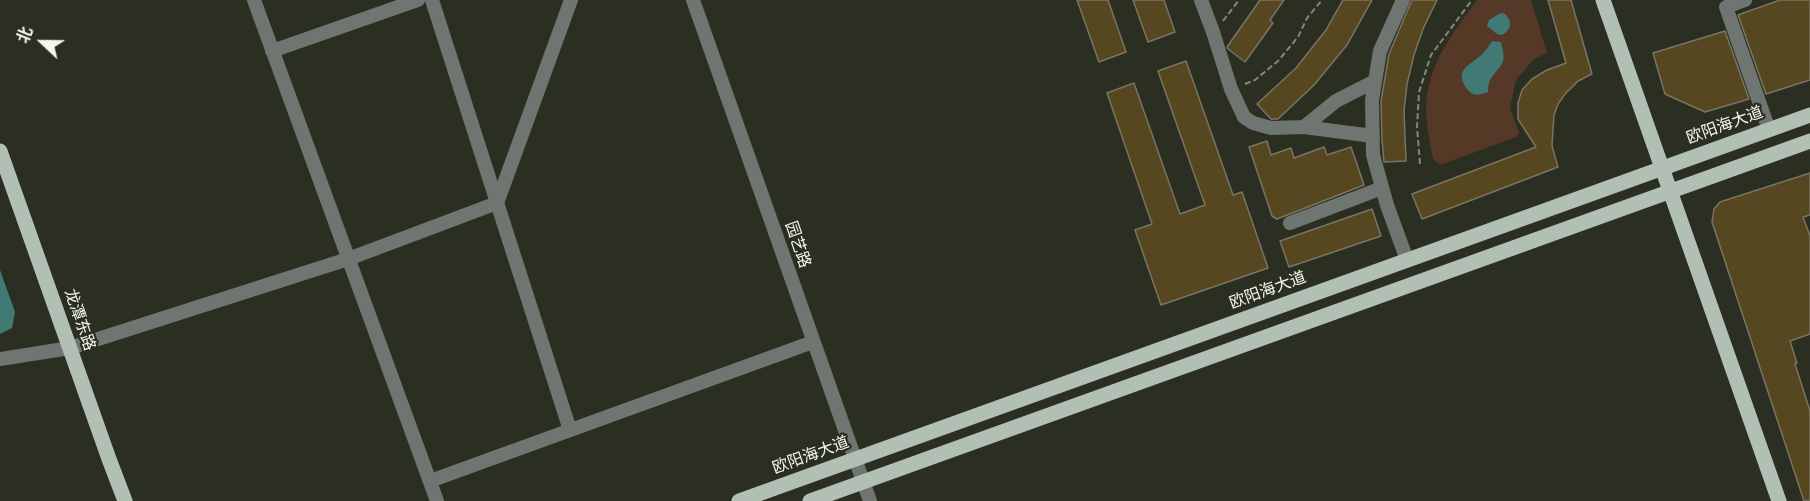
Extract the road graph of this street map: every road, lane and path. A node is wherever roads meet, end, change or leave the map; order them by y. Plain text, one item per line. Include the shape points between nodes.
1 (254, 0) edge
2 (418, 0) edge
3 (432, 0) edge
4 (572, 0) edge
5 (693, 0) edge
6 (1201, 0) edge
7 (1239, 0) edge
8 (1322, 0) edge
9 (1403, 0) edge
10 (1472, 0) edge
11 (1604, 0) edge
12 (1745, 0) edge
13 (1213, 32) junction
14 (272, 51) junction
15 (1375, 81) junction
16 (1231, 89) junction
17 (1810, 115) edge
18 (1304, 127) junction
19 (1769, 130) junction
20 (1373, 136) junction
21 (1810, 141) edge
22 (0, 151) edge
23 (1420, 164) dead end
24 (1662, 168) junction
25 (1382, 188) junction
26 (1670, 191) junction
27 (497, 203) junction
28 (1290, 223) dead end
29 (348, 259) junction
30 (1407, 260) junction
31 (813, 342) junction
32 (70, 348) junction
33 (0, 359) edge
34 (570, 430) junction
35 (854, 459) junction
36 (430, 481) junction
37 (863, 482) junction
38 (125, 501) edge
39 (437, 501) edge
40 (739, 501) edge
41 (810, 501) edge
42 (870, 501) edge
43 (1779, 501) edge

1 - 14 street
2 - 14 street
3 - 27 street
4 - 27 street
5 - 31 street, 园艺路
6 - 13 street
7 - 13 path
8 - 16 path via 1278,61 1255,80
9 - 15 street via 1380,51
10 - 23 path via 1431,55 1419,92
11 - 24 main road
12 - 19 street via 1726,7
13 - 16 street
14 - 29 street
15 - 18 street via 1336,101
15 - 20 street
16 - 18 street via 1244,117 1253,123 1270,128
17 - 19 main road, 欧阳海大道
18 - 20 street
19 - 24 main road, 欧阳海大道
20 - 25 street via 1373,155
21 - 26 main road
22 - 32 main road, 龙潭东路
24 - 26 main road
24 - 30 main road, 欧阳海大道
25 - 28 street
25 - 30 street
26 - 37 main road
26 - 43 main road
27 - 29 street
27 - 34 street
29 - 32 street
29 - 36 street
30 - 35 main road, 欧阳海大道
31 - 34 street
31 - 35 street, 园艺路
32 - 33 street
32 - 38 main road, 龙潭东路
34 - 36 street
35 - 37 street, 园艺路
35 - 40 main road, 欧阳海大道
36 - 39 street
37 - 41 main road
37 - 42 street, 园艺路

